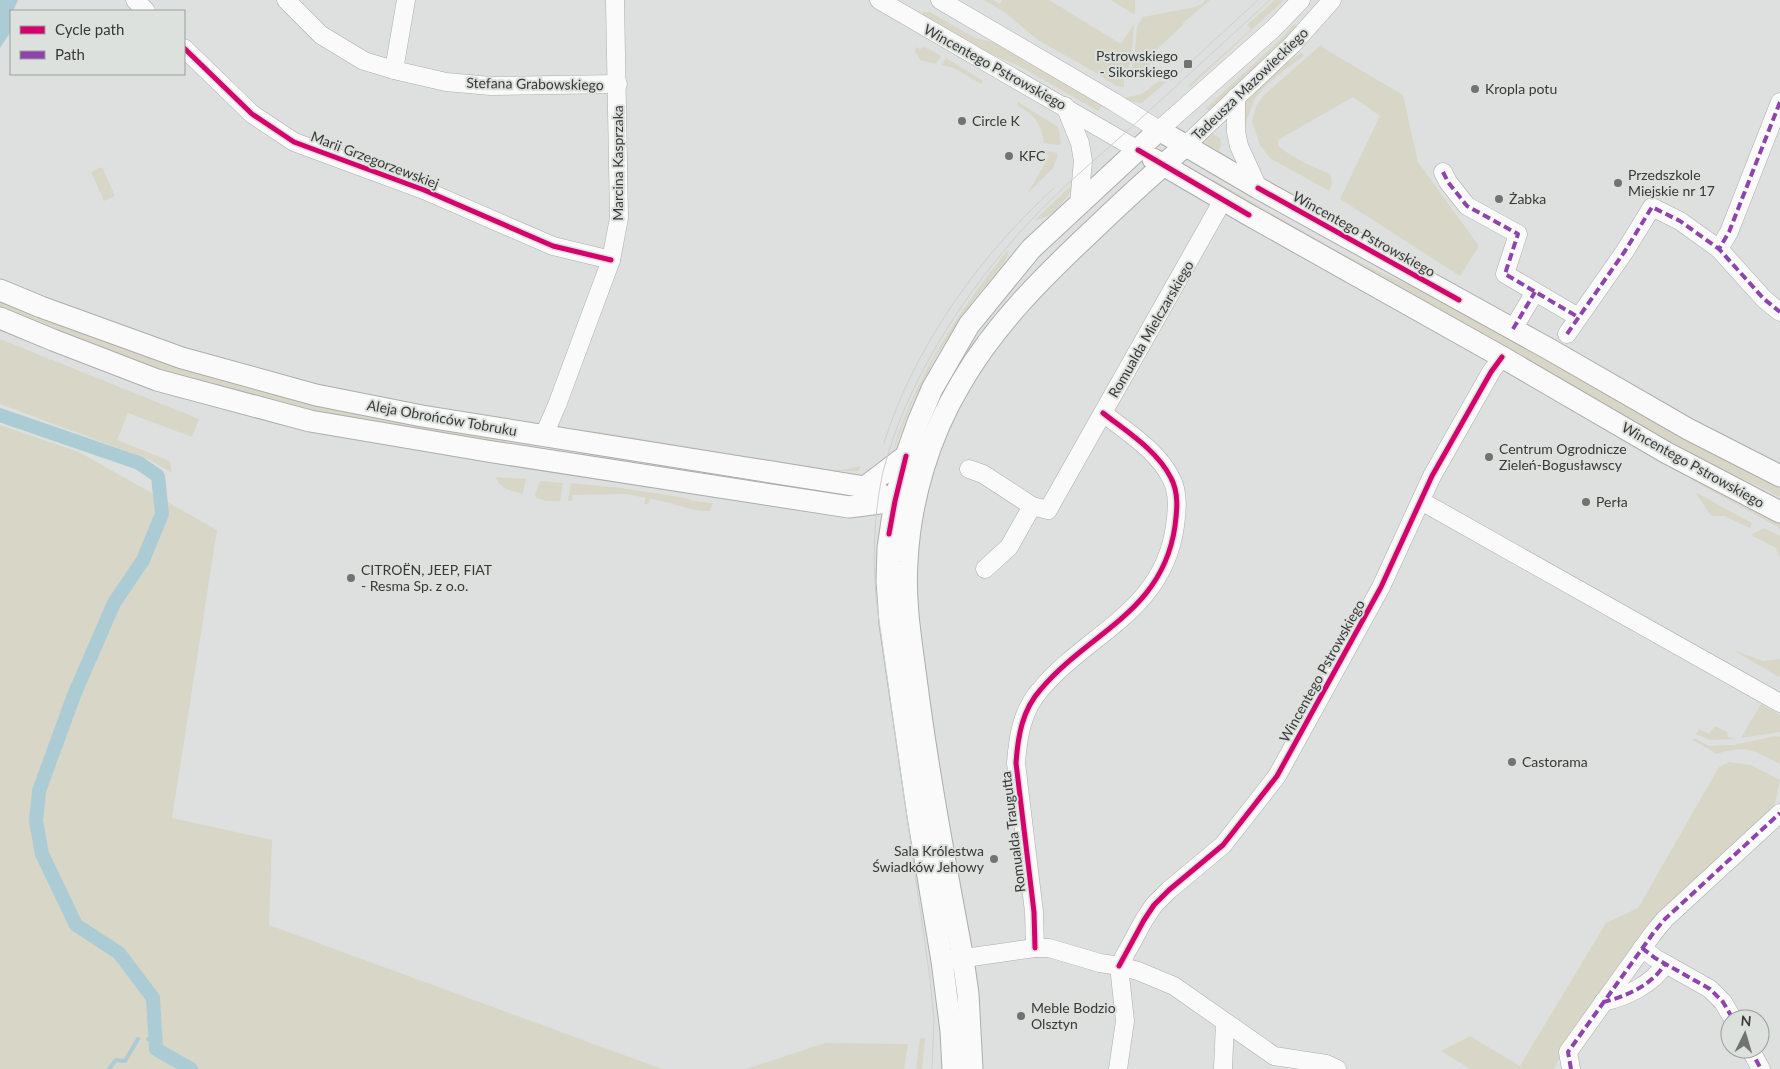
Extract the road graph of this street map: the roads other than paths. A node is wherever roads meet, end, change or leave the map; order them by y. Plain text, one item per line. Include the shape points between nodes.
1 (135, 0) edge
2 (286, 0) edge
3 (406, 0) edge
4 (615, 0) edge
5 (878, 0) edge
6 (940, 0) edge
7 (1301, 0) edge
8 (1332, 0) edge
9 (145, 10) edge
10 (185, 49) edge
11 (394, 70) junction
12 (618, 84) junction
13 (1236, 97) junction
14 (1780, 102) edge
15 (1065, 106) junction
16 (1159, 130) junction
17 (1186, 146) junction
18 (1138, 150) junction
19 (1164, 165) junction
20 (1443, 172) dead end
21 (1258, 188) junction
22 (1223, 200) junction
23 (1079, 204) junction
24 (1720, 250) junction
25 (611, 260) junction
26 (0, 290) edge
27 (1535, 292) junction
28 (1780, 312) edge
29 (1578, 317) junction
30 (0, 318) edge
31 (1513, 330) junction
32 (1567, 334) dead end
33 (1502, 357) junction
34 (1103, 413) junction
35 (544, 435) junction
36 (906, 456) junction
37 (969, 469) dead end
38 (1780, 476) edge
39 (865, 487) junction
40 (1421, 501) junction
41 (905, 503) junction
42 (1032, 506) junction
43 (1780, 512) edge
44 (985, 569) dead end
45 (1780, 702) edge
46 (1780, 813) edge
47 (1035, 948) junction
48 (1642, 948) junction
49 (963, 959) junction
50 (942, 962) junction
51 (1665, 964) junction
52 (1119, 966) junction
53 (1603, 1002) junction
54 (1727, 1009) edge
55 (1225, 1022) junction
56 (1278, 1063) edge
57 (953, 1069) edge
58 (972, 1069) edge
59 (1118, 1069) edge
60 (1223, 1069) edge
61 (1337, 1069) edge
62 (1571, 1069) edge

1 - 9 street
2 - 11 street, Stefana Grabowskiego via 321,35 364,60
3 - 11 street
4 - 12 street, Marcina Kasprzaka
5 - 15 street, Wincentego Pstrowskiego
6 - 16 street, Wincentego Pstrowskiego
7 - 16 street, Tadeusza Mazowieckiego
8 - 13 street, Tadeusza Mazowieckiego via 1293,44
10 - 25 street, Marii Grzegorzewskiej via 252,114 294,142 424,190 553,246
11 - 12 street, Stefana Grabowskiego via 446,82 491,86
12 - 25 street, Marcina Kasprzaka via 620,218
13 - 17 street, Tadeusza Mazowieckiego
13 - 21 street via 1239,146
14 - 24 street
15 - 18 street, Wincentego Pstrowskiego
15 - 23 street via 1080,143 1083,161
16 - 17 main road, Wincentego Pstrowskiego
16 - 18 main road
17 - 19 main road, Tadeusza Mazowieckiego
17 - 21 main road, Wincentego Pstrowskiego
18 - 19 main road, Wincentego Pstrowskiego
18 - 23 main road
19 - 22 main road, Wincentego Pstrowskiego
19 - 41 main road, Tadeusza Mazowieckiego via 1047,273 998,329 962,381
20 - 27 street via 1467,206 1518,234 1505,274
21 - 31 main road, Wincentego Pstrowskiego
22 - 33 main road, Wincentego Pstrowskiego
22 - 34 street, Romualda Mielczarskiego
23 - 36 main road via 1031,249 969,325 932,389
24 - 28 street
24 - 29 street via 1680,221 1652,207
25 - 35 street, Marcina Kasprzaka
26 - 35 main road, Aleja Obrońców Tobruku via 156,350 316,395
27 - 29 street
27 - 31 street
29 - 32 street
30 - 41 main road, Aleja Obrońców Tobruku via 157,380 310,421 849,507
31 - 38 main road, Wincentego Pstrowskiego via 1688,429
33 - 40 street, Wincentego Pstrowskiego via 1432,476
33 - 43 main road, Wincentego Pstrowskiego via 1667,453
34 - 42 street, Romualda Mielczarskiego via 1048,510
34 - 47 street, Romualda Traugutta via 1150,450 1163,466 1172,479 1177,511 1164,563 1145,595 1132,610 1056,673 1028,707 1022,724 1016,763 1034,912
35 - 39 main road, Aleja Obrońców Tobruku
36 - 39 main road
36 - 41 main road
37 - 42 street via 983,474
39 - 41 main road, Aleja Obrońców Tobruku
40 - 45 street
40 - 52 street, Wincentego Pstrowskiego via 1381,587 1277,776 1223,845 1154,905
41 - 49 main road via 906,579 924,743
41 - 50 main road via 888,548 890,623
42 - 44 street via 1009,547
46 - 48 street via 1665,919
47 - 49 street
47 - 52 street via 1050,948
48 - 51 street
48 - 53 street
49 - 50 street
49 - 58 main road
50 - 57 main road via 952,1031
51 - 53 street via 1658,976 1620,998
51 - 54 street via 1710,989
52 - 55 street via 1138,970 1174,986
52 - 59 street via 1125,1022
53 - 62 street via 1568,1052
55 - 56 street
55 - 60 street
56 - 61 street via 1326,1064

